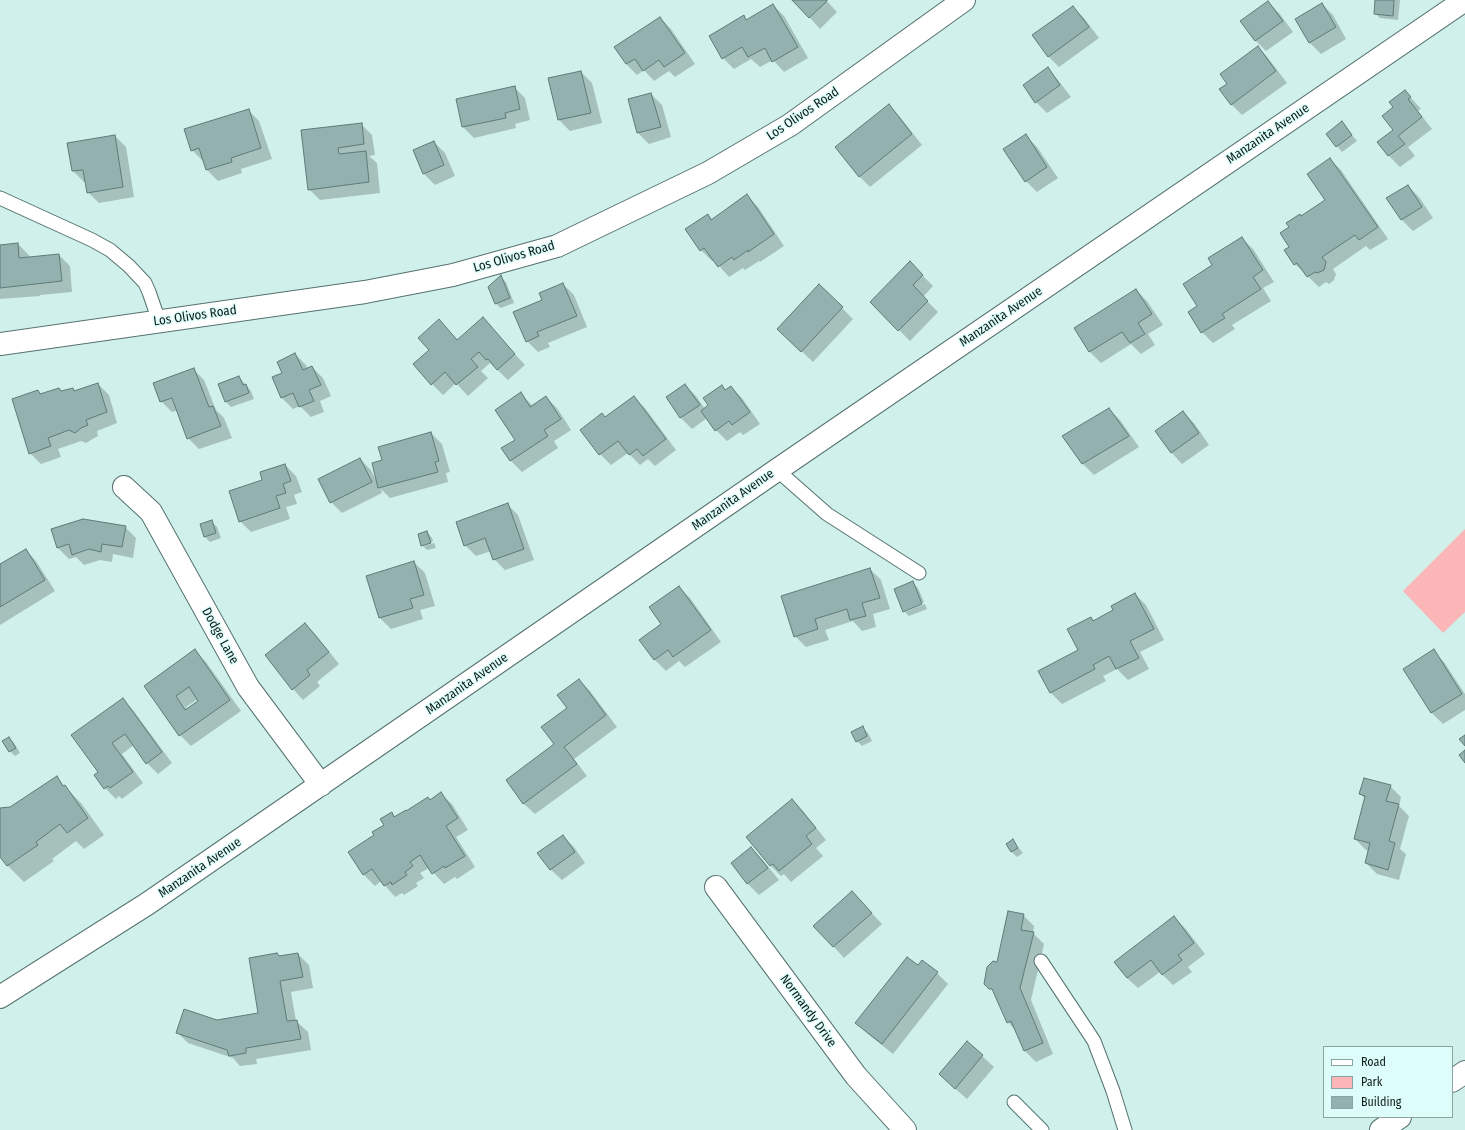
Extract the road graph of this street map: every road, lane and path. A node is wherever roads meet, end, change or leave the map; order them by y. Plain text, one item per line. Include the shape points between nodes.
1 (964, 0) edge
2 (1465, 0) edge
3 (0, 198) edge
4 (159, 321) junction
5 (0, 344) edge
6 (777, 470) junction
7 (124, 487) dead end
8 (919, 573) dead end
9 (321, 785) junction
10 (716, 887) dead end
11 (1041, 961) dead end
12 (0, 997) edge
13 (1465, 1072) edge
14 (1453, 1080) edge
15 (1014, 1102) dead end
16 (1399, 1118) edge
17 (905, 1130) edge
18 (1042, 1130) edge
19 (1125, 1130) edge
20 (1381, 1130) edge

1 - 4 street, Los Olivos Road via 790,125 708,173 557,246 453,275 365,292
2 - 6 street, Manzanita Avenue
3 - 4 lane via 110,250 145,283
4 - 5 street, Los Olivos Road
6 - 8 lane via 827,514
6 - 9 street, Manzanita Avenue
7 - 9 street, Dodge Lane via 152,512 248,687
9 - 12 street, Manzanita Avenue via 147,904
10 - 17 street, Normandy Drive via 856,1076
11 - 19 lane via 1094,1041
13 - 14 street
15 - 18 lane
16 - 20 street

